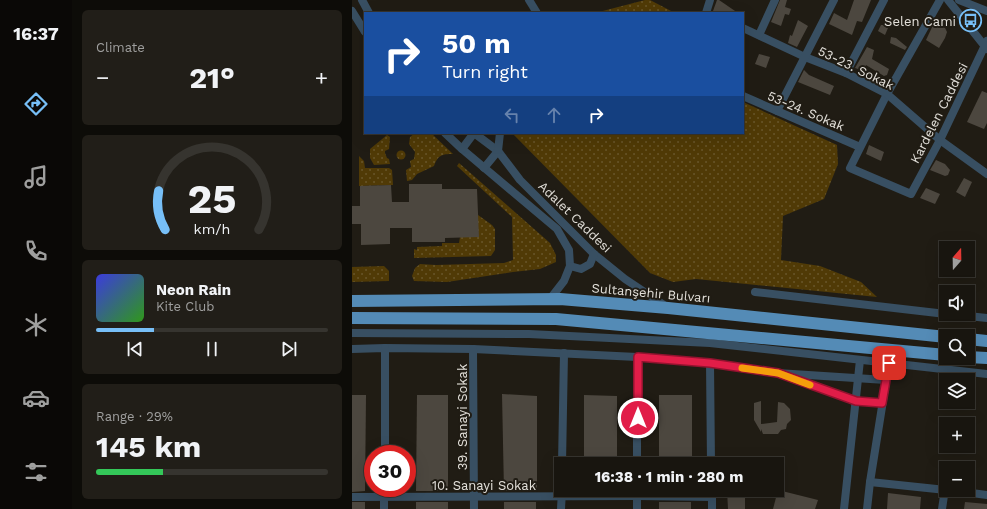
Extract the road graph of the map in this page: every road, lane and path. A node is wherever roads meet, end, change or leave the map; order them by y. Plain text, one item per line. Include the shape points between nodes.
1 (362, 0) edge
2 (529, 0) edge
3 (710, 0) edge
4 (775, 0) edge
5 (834, 0) edge
6 (884, 0) edge
7 (940, 0) edge
8 (948, 0) edge
9 (959, 0) edge
10 (352, 11) edge
11 (987, 11) edge
12 (368, 12) edge
13 (536, 12) edge
14 (706, 12) edge
15 (744, 28) edge
16 (364, 30) edge
17 (759, 35) junction
18 (986, 46) edge
19 (805, 57) junction
20 (846, 74) junction
21 (887, 94) junction
22 (744, 96) edge
23 (777, 111) junction
24 (446, 134) edge
25 (473, 134) edge
26 (475, 134) edge
27 (500, 134) edge
28 (940, 140) junction
29 (860, 147) junction
30 (462, 149) junction
31 (498, 151) junction
32 (484, 168) junction
33 (987, 174) edge
34 (594, 254) junction
35 (570, 266) junction
36 (755, 292) dead end
37 (550, 299) junction
38 (352, 301) edge
39 (668, 308) junction
40 (939, 313) edge
41 (975, 317) edge
42 (352, 318) edge
43 (987, 318) edge
44 (352, 333) edge
45 (939, 336) edge
46 (975, 340) edge
47 (987, 341) edge
48 (385, 348) junction
49 (352, 349) edge
50 (473, 349) junction
51 (564, 353) junction
52 (939, 354) edge
53 (638, 357) junction
54 (975, 357) edge
55 (987, 358) edge
56 (860, 360) junction
57 (710, 363) junction
58 (889, 363) junction
59 (778, 373) junction
60 (987, 374) edge
61 (859, 377) junction
62 (886, 380) junction
63 (856, 401) junction
64 (882, 403) junction
65 (385, 445) edge
66 (562, 457) edge
67 (638, 457) edge
68 (712, 457) edge
69 (870, 482) junction
70 (939, 489) edge
71 (554, 494) edge
72 (975, 494) edge
73 (987, 495) edge
74 (352, 497) edge
75 (364, 497) edge
76 (384, 497) edge
77 (416, 497) edge
78 (474, 497) junction
79 (562, 497) edge
80 (638, 497) edge
81 (712, 497) edge
82 (945, 497) edge
83 (384, 509) edge
84 (474, 509) edge
85 (562, 509) edge
86 (638, 509) edge
87 (712, 509) edge
88 (844, 509) edge
89 (867, 509) edge
90 (942, 509) edge

1 - 12 street
2 - 13 street
3 - 14 street
4 - 17 street
5 - 19 street
6 - 20 street
7 - 21 street
8 - 18 street
9 - 11 street
10 - 16 street
15 - 17 street, 53-23. Sokak
17 - 19 street, 53-23. Sokak
18 - 28 street, Kardelen Caddesi
19 - 20 street, 53-23. Sokak
19 - 23 street
20 - 21 street, 53-23. Sokak
21 - 28 street, 53-23. Sokak
21 - 29 street
22 - 23 street, 53-24. Sokak
23 - 29 street, 53-24. Sokak
24 - 30 street, Adalet Caddesi
25 - 30 street
26 - 31 street, Adalet Caddesi
27 - 31 street
28 - 29 street, Kardelen Caddesi via 911,194 850,168
28 - 33 street, 53-23. Sokak
30 - 32 street, Adalet Caddesi
31 - 32 street
31 - 34 street, Adalet Caddesi via 520,180
32 - 35 street, Adalet Caddesi via 557,229 569,250
34 - 35 street via 590,264 581,269
34 - 39 street, Adalet Caddesi
35 - 37 street via 564,281
36 - 40 street
37 - 38 highway, Sultanşehir Bulvarı
37 - 39 highway, Sultanşehir Bulvarı
39 - 45 highway, Sultanşehir Bulvarı
41 - 43 street
42 - 52 highway via 556,319
44 - 56 street via 529,334 710,343
46 - 47 highway
48 - 49 street
48 - 50 street
48 - 65 street
50 - 51 street
50 - 78 street, 39. Sanayi Sokak
51 - 53 street
51 - 66 street
53 - 57 street
53 - 67 street
54 - 55 highway
56 - 58 street
56 - 61 street
57 - 59 street
57 - 68 street
58 - 60 street
58 - 62 street
59 - 61 street
59 - 63 street
61 - 62 street
61 - 63 street
62 - 64 street
63 - 64 street
63 - 88 street
64 - 69 street
69 - 70 street
69 - 89 street
71 - 78 street, 10. Sanayi Sokak
72 - 73 street
74 - 75 street, 10. Sanayi Sokak
76 - 83 street
77 - 78 street, 10. Sanayi Sokak
78 - 84 street, 39. Sanayi Sokak
79 - 85 street
80 - 86 street
81 - 87 street
82 - 90 street

